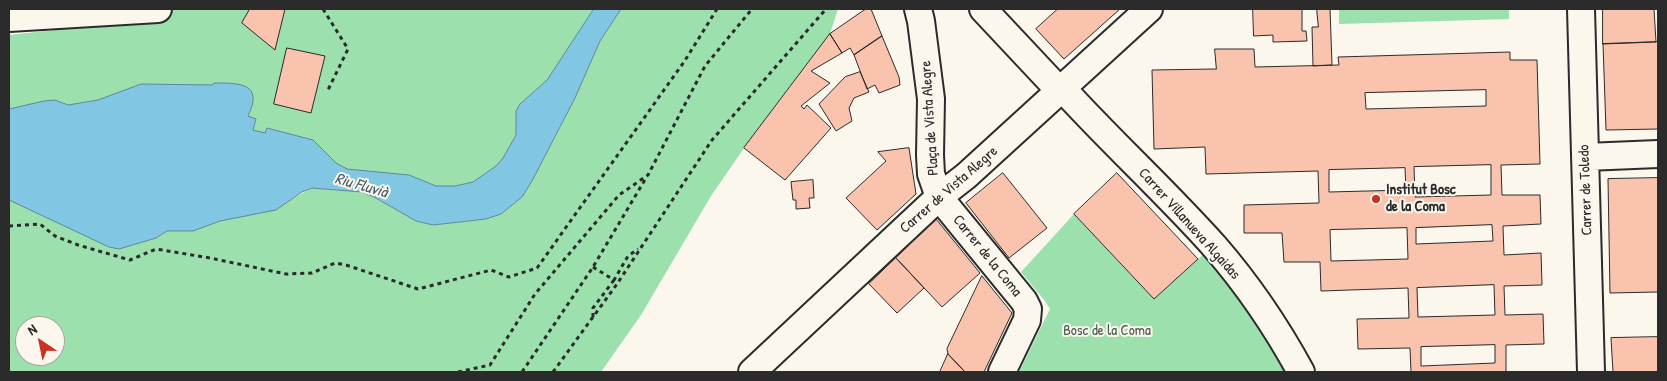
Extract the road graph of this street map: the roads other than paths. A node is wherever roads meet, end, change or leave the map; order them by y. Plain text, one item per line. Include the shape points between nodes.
1 (158, 9) edge
2 (918, 9) edge
3 (983, 9) edge
4 (1149, 9) edge
5 (1581, 9) edge
6 (9, 18) edge
7 (1061, 89) junction
8 (1658, 154) edge
9 (1586, 157) junction
10 (938, 197) junction
11 (752, 372) edge
12 (1002, 372) edge
13 (1301, 372) edge
14 (1591, 372) edge

1 - 6 street
2 - 10 street, Plaça de Vista Alegre via 931,99 932,174
3 - 7 street, Carrer Villanueva Algaidas
4 - 7 street, Carrer de Vista Alegre
5 - 9 street, Carrer de Toledo
7 - 10 street, Carrer de Vista Alegre via 966,176
7 - 13 street, Carrer Villanueva Algaidas via 1214,246 1265,313
8 - 9 street
9 - 14 street, Carrer de Toledo
10 - 11 street, Carrer de Vista Alegre
10 - 12 street, Carrer de la Coma via 1027,305 1027,320

